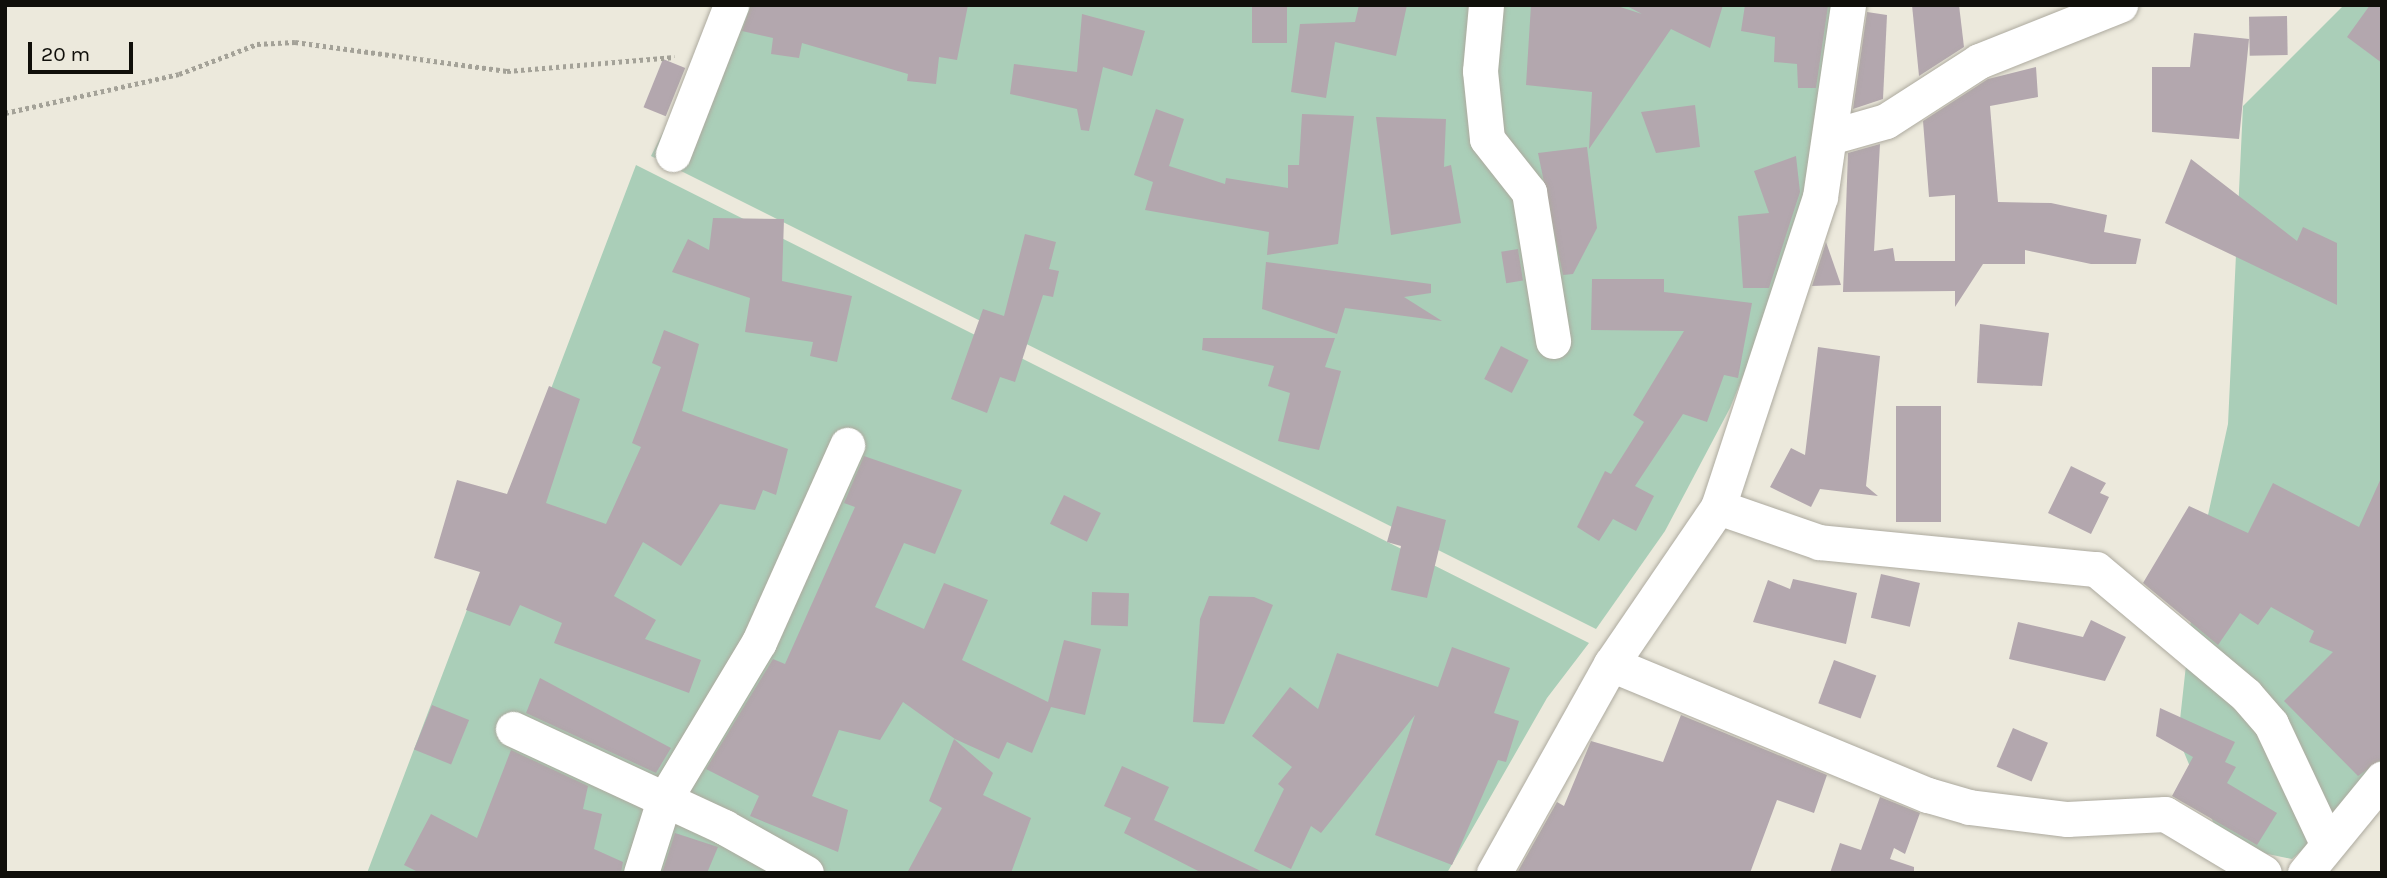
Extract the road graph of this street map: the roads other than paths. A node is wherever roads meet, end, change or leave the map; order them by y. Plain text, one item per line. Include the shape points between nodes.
1 (731, 5) edge
2 (1486, 5) edge
3 (1848, 5) edge
4 (2120, 5) edge
5 (1830, 138) junction
6 (673, 155) dead end
7 (1553, 341) dead end
8 (847, 445) dead end
9 (1718, 507) junction
10 (1611, 664) junction
11 (513, 729) dead end
12 (2382, 779) edge
13 (664, 800) junction
14 (2327, 843) junction
15 (641, 873) edge
16 (806, 873) edge
17 (1494, 873) edge
18 (2264, 873) edge
19 (2305, 873) edge

1 - 6 street
2 - 7 street via 1480,71 1488,139 1529,192
3 - 5 street
4 - 5 street via 1979,61 1886,121
5 - 9 street via 1801,262
8 - 13 street via 759,642
9 - 10 street
9 - 14 street via 1819,542 2096,569 2246,695 2271,724
10 - 17 street
10 - 18 street via 1928,795 1969,807 2067,819 2165,814
11 - 13 street
12 - 14 street
13 - 15 street
13 - 16 street
14 - 19 street

